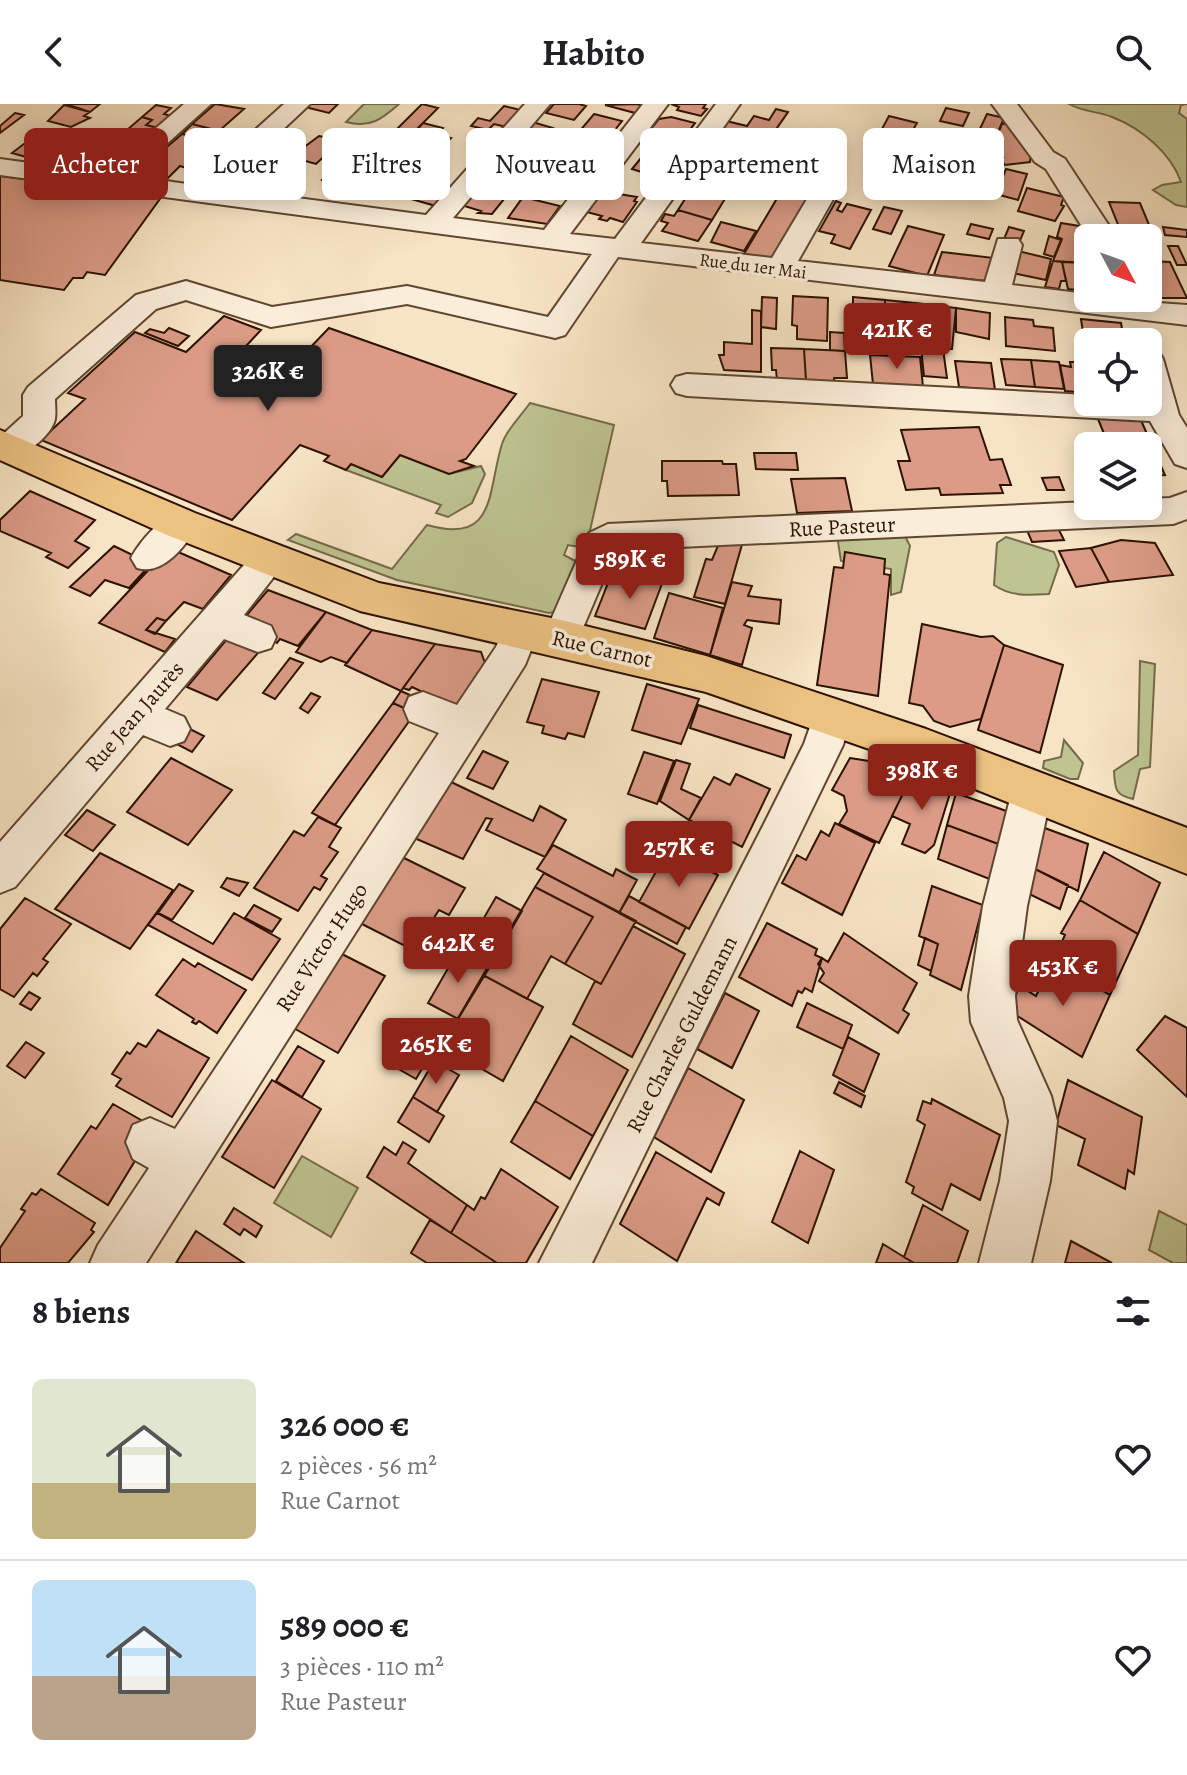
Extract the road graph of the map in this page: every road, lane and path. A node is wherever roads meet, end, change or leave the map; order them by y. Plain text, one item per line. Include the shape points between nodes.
1 (199, 104) edge
2 (298, 104) edge
3 (538, 104) edge
4 (656, 104) edge
5 (728, 104) edge
6 (1004, 104) edge
7 (1013, 104) edge
8 (1023, 104) edge
9 (272, 128) edge
10 (710, 128) edge
11 (168, 131) edge
12 (1057, 160) junction
13 (0, 167) edge
14 (24, 170) edge
15 (249, 200) edge
16 (654, 200) edge
17 (819, 200) edge
18 (433, 224) junction
19 (1095, 224) edge
20 (551, 239) junction
21 (1008, 245) dead end
22 (616, 249) junction
23 (779, 269) junction
24 (996, 294) junction
25 (1074, 300) edge
26 (1162, 310) edge
27 (1187, 315) edge
28 (687, 385) dead end
29 (1074, 405) edge
30 (1162, 410) edge
31 (9, 448) edge
32 (1187, 456) edge
33 (1187, 505) edge
34 (1162, 511) edge
35 (1074, 512) edge
36 (181, 524) junction
37 (149, 558) dead end
38 (269, 560) junction
39 (218, 620) junction
40 (541, 634) junction
41 (258, 637) dead end
42 (423, 709) dead end
43 (832, 716) junction
44 (465, 726) junction
45 (1032, 791) junction
46 (1187, 851) edge
47 (0, 873) edge
48 (116, 1263) edge
49 (565, 1263) edge
50 (1005, 1263) edge

1 - 11 street
2 - 9 street
3 - 18 street
4 - 20 street
5 - 10 street
6 - 12 street via 1044,157
7 - 12 street
8 - 12 street via 1053,143
12 - 19 street
13 - 14 street, Rue du 1er Mai
15 - 18 street, Rue du 1er Mai
16 - 22 street
17 - 23 street
18 - 20 street, Rue du 1er Mai
20 - 22 street, Rue du 1er Mai
21 - 24 street
22 - 23 street, Rue du 1er Mai
22 - 31 street via 555,328 407,295 271,317 186,290 146,302 39,395 39,420
23 - 24 street, Rue du 1er Mai
24 - 25 street, Rue du 1er Mai
26 - 27 street, Rue du 1er Mai
28 - 29 street
30 - 32 street
31 - 36 main road, Rue Carnot
33 - 34 street, Rue Pasteur
35 - 40 street, Rue Pasteur via 608,537
36 - 37 street
36 - 38 main road, Rue Carnot
38 - 39 street, Rue Jean Jaurès
38 - 40 main road, Rue Carnot via 375,599
39 - 41 street
39 - 47 street, Rue Jean Jaurès via 153,722
40 - 43 main road, Rue Carnot via 706,674
40 - 44 street, Rue Victor Hugo via 512,654
42 - 44 street
43 - 45 main road, Rue Carnot
43 - 49 street, Rue Charles Guldemann via 779,838
44 - 48 street, Rue Victor Hugo via 167,1151
45 - 46 main road, Rue Carnot
45 - 50 street via 1005,906 992,996 994,1022 1033,1121

